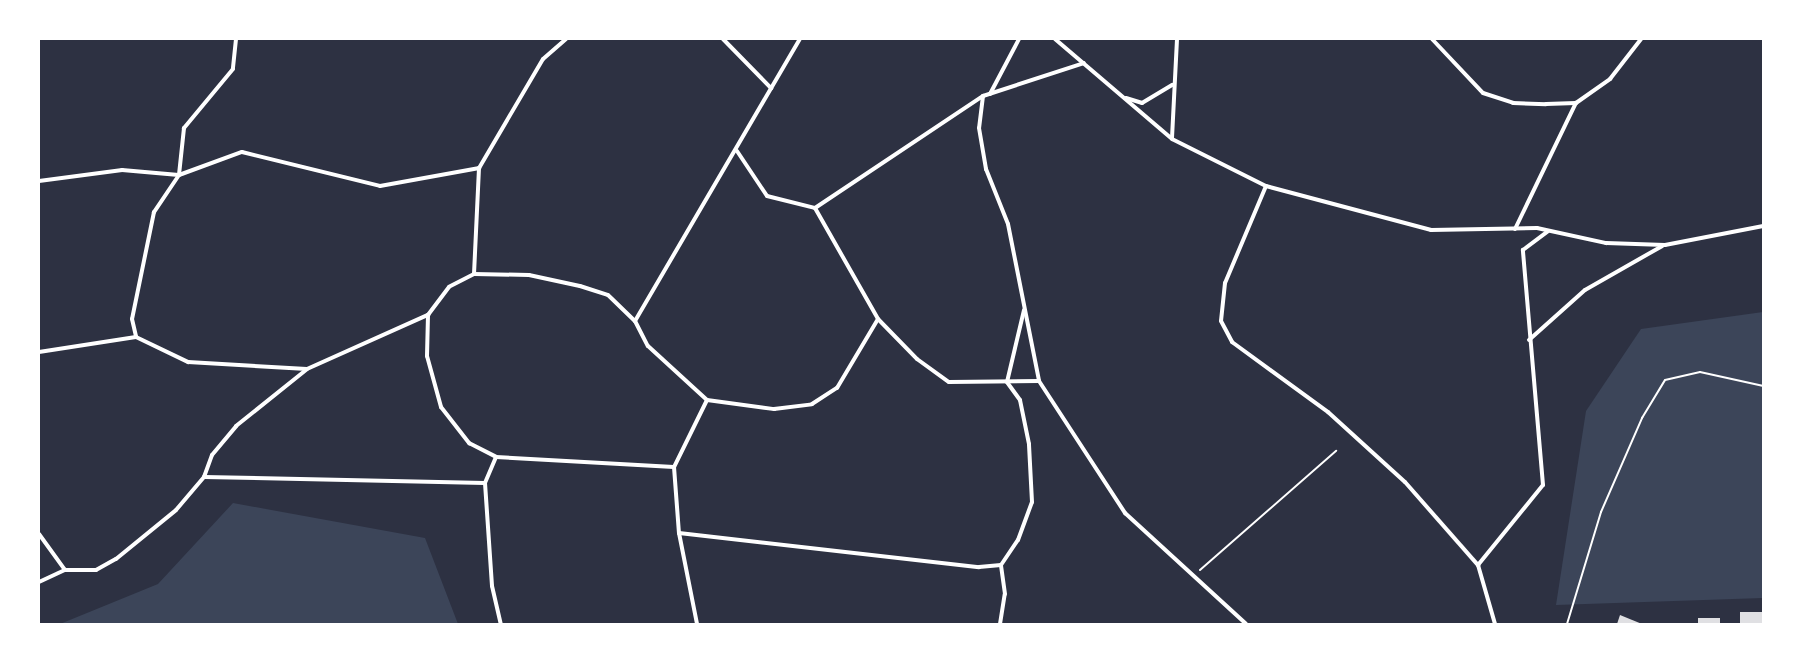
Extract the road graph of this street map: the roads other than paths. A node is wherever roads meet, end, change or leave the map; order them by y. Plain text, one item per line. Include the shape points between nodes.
1 (236, 39) edge
2 (566, 39) edge
3 (723, 39) edge
4 (800, 39) edge
5 (1019, 39) edge
6 (1055, 39) edge
7 (1177, 39) edge
8 (1432, 39) edge
9 (1641, 39) edge
10 (1084, 63) junction
11 (1172, 85) junction
12 (771, 88) junction
13 (990, 94) junction
14 (983, 96) junction
15 (1122, 96) junction
16 (1576, 102) junction
17 (1172, 139) junction
18 (736, 150) junction
19 (479, 168) junction
20 (180, 175) junction
21 (39, 181) edge
22 (1266, 186) junction
23 (815, 208) junction
24 (1763, 226) edge
25 (1515, 229) junction
26 (1549, 231) junction
27 (1665, 245) junction
28 (474, 274) junction
29 (1024, 308) junction
30 (428, 315) junction
31 (878, 319) junction
32 (635, 321) junction
33 (136, 337) junction
34 (1528, 340) junction
35 (39, 352) edge
36 (307, 369) junction
37 (1039, 381) junction
38 (1007, 382) junction
39 (707, 400) junction
40 (496, 457) junction
41 (674, 467) junction
42 (204, 477) junction
43 (485, 483) junction
44 (679, 533) junction
45 (39, 534) edge
46 (1001, 565) junction
47 (1478, 565) junction
48 (64, 570) junction
49 (39, 582) edge
50 (501, 624) edge
51 (698, 624) edge
52 (1000, 624) edge
53 (1246, 624) edge
54 (1495, 624) edge

1 - 20 lane via 233,69 184,128
2 - 19 lane via 543,60
3 - 12 lane
4 - 12 lane
5 - 13 lane
6 - 10 lane
7 - 11 lane
8 - 16 lane via 1483,93 1513,103
9 - 16 lane via 1610,79
10 - 13 lane
10 - 15 lane
11 - 15 lane via 1142,103
11 - 17 lane
12 - 18 lane
13 - 14 lane
14 - 23 lane
14 - 29 lane via 979,128 986,170 1008,224
15 - 17 lane
16 - 25 lane
17 - 22 lane
18 - 23 lane via 767,196
18 - 32 lane
19 - 20 lane via 380,186 242,152
19 - 28 lane
20 - 21 lane via 123,170
20 - 33 lane via 154,212 132,319
22 - 25 lane via 1431,230
22 - 47 lane via 1225,283 1221,321 1232,342 1328,412 1379,459
23 - 31 lane
24 - 27 lane
25 - 26 lane
26 - 27 lane via 1606,243
26 - 34 lane via 1524,250
27 - 34 lane via 1585,291
28 - 30 lane via 449,287
28 - 32 lane via 529,275 580,286 608,296
29 - 37 lane
29 - 38 lane
30 - 36 lane
30 - 40 lane via 427,356 441,407 469,444
31 - 38 lane via 916,359 949,382
31 - 39 lane via 855,363 826,398 774,409
32 - 39 lane via 648,346
33 - 35 lane
33 - 36 lane via 188,362
34 - 47 lane via 1542,418 1544,485
36 - 42 lane via 236,426 212,455
37 - 38 lane
37 - 53 lane via 1125,513 1196,574
38 - 46 lane via 1020,400 1029,444 1032,501 1018,540
39 - 41 lane
40 - 41 lane
40 - 43 lane
41 - 44 lane
42 - 43 lane
42 - 48 lane via 176,510 116,559 96,570
43 - 50 lane via 492,586
44 - 46 lane via 979,567
44 - 51 lane
45 - 48 lane
46 - 52 lane via 1005,594
47 - 54 lane
48 - 49 lane

